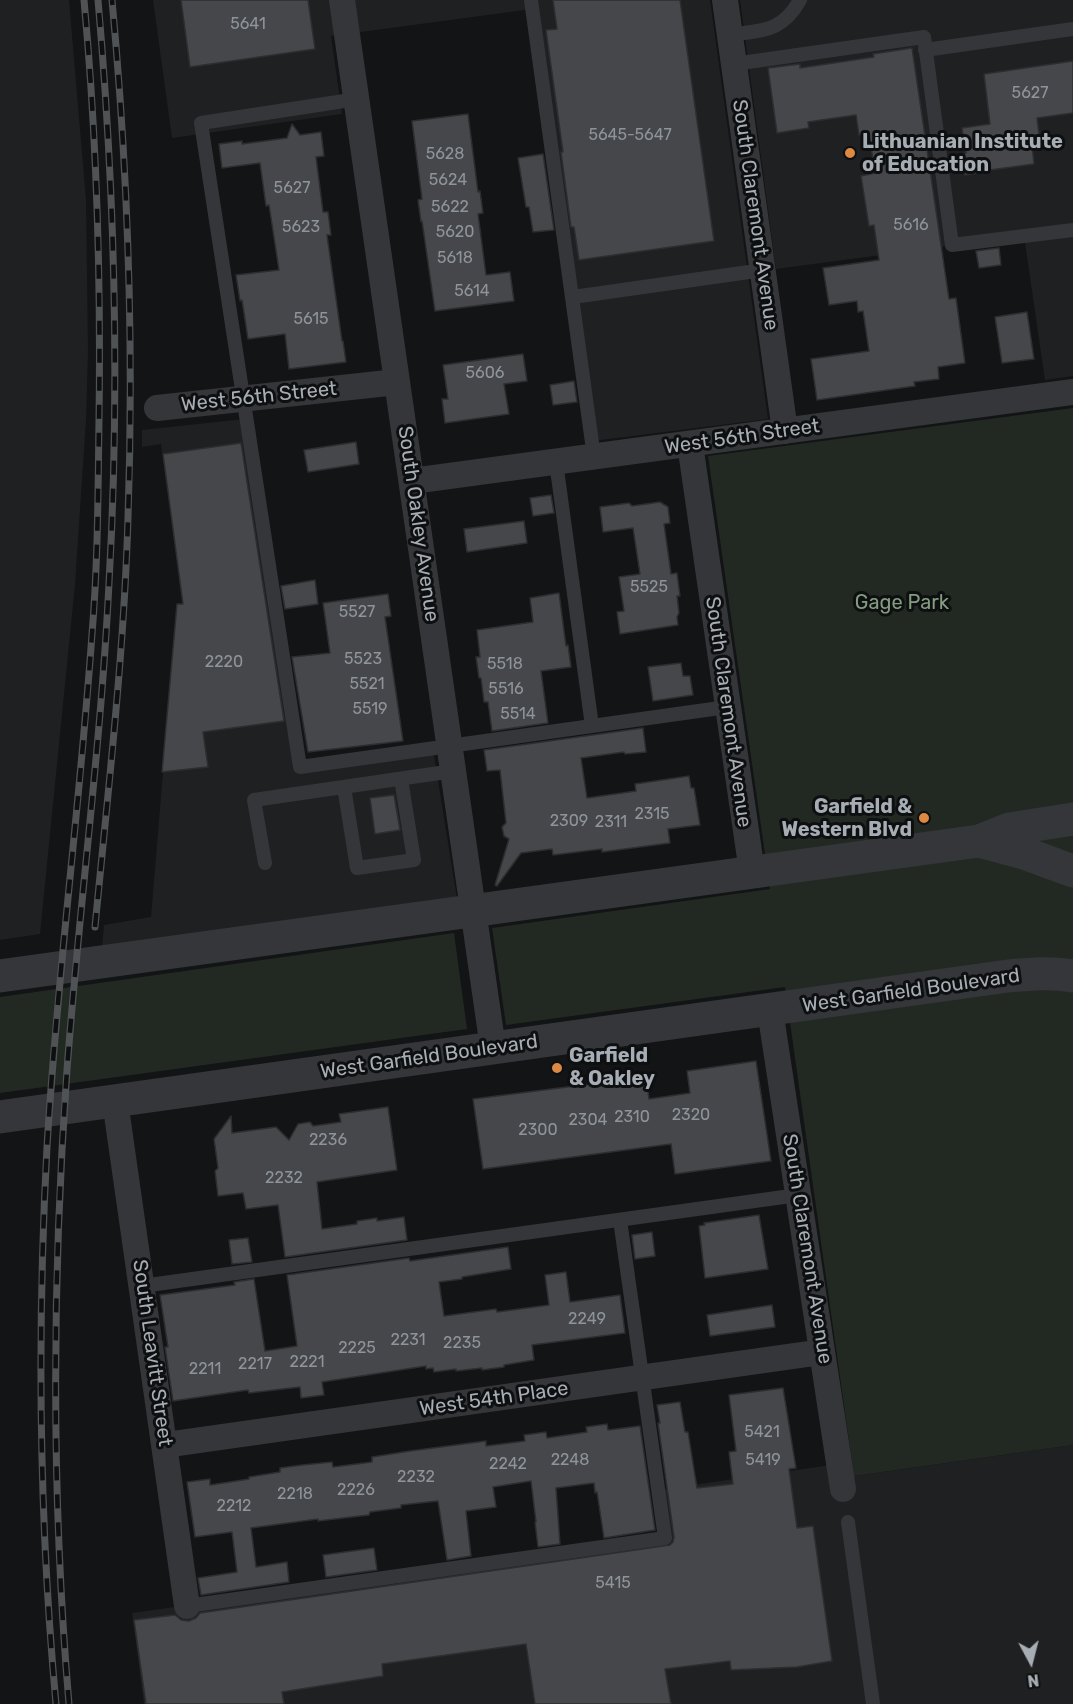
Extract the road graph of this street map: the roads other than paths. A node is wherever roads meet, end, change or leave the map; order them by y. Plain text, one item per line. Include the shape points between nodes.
1 (342, 0) edge
2 (531, 0) edge
3 (725, 0) edge
4 (800, 0) edge
5 (1073, 29) edge
6 (730, 35) junction
7 (925, 50) junction
8 (734, 64) junction
9 (357, 99) junction
10 (1073, 230) edge
11 (763, 270) junction
12 (573, 297) junction
13 (397, 382) junction
14 (1073, 392) edge
15 (242, 399) junction
16 (157, 408) dead end
17 (785, 431) junction
18 (690, 444) junction
19 (594, 457) junction
20 (556, 462) junction
21 (412, 482) junction
22 (727, 707) junction
23 (592, 726) junction
24 (451, 759) junction
25 (401, 779) junction
26 (344, 787) junction
27 (1073, 819) edge
28 (980, 841) junction
29 (265, 863) dead end
30 (752, 872) junction
31 (1073, 872) edge
32 (473, 911) junction
33 (0, 976) edge
34 (1073, 976) edge
35 (770, 1010) junction
36 (493, 1048) junction
37 (115, 1101) junction
38 (0, 1117) edge
39 (798, 1195) junction
40 (620, 1220) junction
41 (142, 1286) junction
42 (822, 1352) junction
43 (643, 1378) junction
44 (165, 1445) junction
45 (843, 1489) dead end
46 (848, 1522) dead end
47 (187, 1606) joint
48 (873, 1704) edge

1 - 9 street, South Oakley Avenue
2 - 12 lane
3 - 6 street, South Claremont Avenue
4 - 6 lane via 784,22
5 - 7 lane
6 - 8 street, South Claremont Avenue
7 - 8 lane via 924,37
7 - 10 lane via 952,245
8 - 11 street, South Claremont Avenue
9 - 13 street, South Oakley Avenue
9 - 15 lane via 201,123
11 - 12 lane
11 - 17 street, South Claremont Avenue
12 - 19 lane
13 - 15 street, West 56th Street
13 - 21 street, South Oakley Avenue
14 - 17 street, West 56th Street
15 - 16 street, West 56th Street
15 - 24 lane via 300,767
17 - 18 street, West 56th Street
18 - 19 street, West 56th Street
18 - 22 street, South Claremont Avenue
19 - 20 street, West 56th Street
20 - 21 street, West 56th Street
20 - 23 lane
21 - 24 street, South Oakley Avenue
22 - 23 lane
22 - 30 street, South Claremont Avenue
23 - 24 lane
24 - 25 lane
24 - 32 street, South Oakley Avenue
25 - 26 lane
25 - 26 lane via 414,860 357,868
26 - 29 lane via 254,800
27 - 28 street via 1009,829
28 - 30 street
28 - 31 street
30 - 32 street
32 - 33 street
32 - 36 street, South Oakley Avenue
34 - 35 street, West Garfield Boulevard via 1008,976
35 - 36 street, West Garfield Boulevard
35 - 39 street, South Claremont Avenue
36 - 37 street, West Garfield Boulevard
37 - 38 street, West Garfield Boulevard
37 - 41 street, South Leavitt Street
39 - 40 lane
39 - 42 street, South Claremont Avenue
40 - 41 lane
40 - 43 lane
41 - 44 street, South Leavitt Street
42 - 43 street, West 54th Place
42 - 45 street, South Claremont Avenue
43 - 44 street, West 54th Place
43 - 47 lane via 665,1538
44 - 47 street, South Leavitt Street
46 - 48 lane

